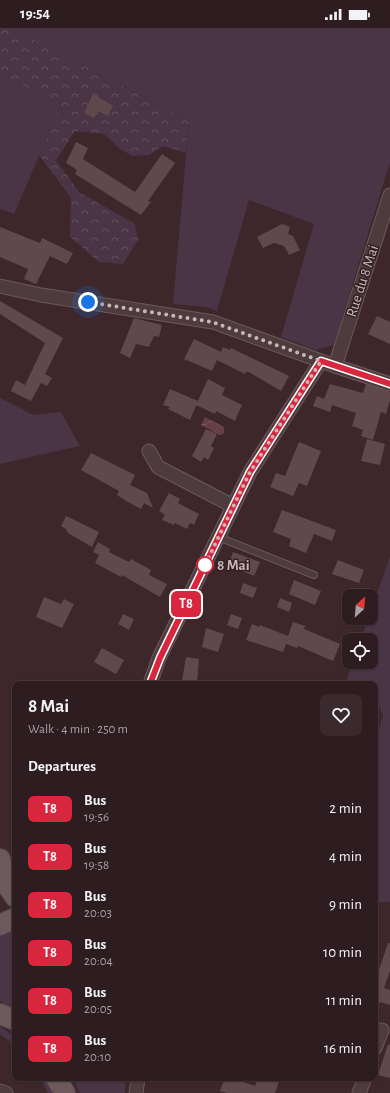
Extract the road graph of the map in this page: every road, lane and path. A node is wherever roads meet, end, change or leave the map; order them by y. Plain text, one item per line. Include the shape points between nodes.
1 (390, 195) edge
2 (0, 286) edge
3 (321, 361) junction
4 (335, 366) junction
5 (390, 384) edge
6 (149, 451) dead end
7 (233, 506) junction
8 (218, 537) junction
9 (314, 575) dead end
10 (151, 681) edge
11 (0, 859) edge
12 (12, 892) edge
13 (12, 919) edge
14 (0, 925) edge
15 (0, 1014) edge
16 (12, 1019) edge
17 (382, 1030) edge
18 (378, 1040) edge
19 (58, 1081) edge
20 (67, 1081) edge
21 (138, 1081) edge
22 (364, 1081) edge
23 (0, 1091) edge
24 (6, 1093) edge
25 (65, 1093) edge
26 (71, 1093) edge
27 (136, 1093) edge
28 (359, 1093) edge

1 - 4 street, Rue du 8 Mai
2 - 3 street via 41,295 212,322
3 - 4 street
3 - 7 street via 250,472
4 - 5 street
6 - 7 street via 158,466
7 - 8 street
8 - 9 lane
8 - 10 street
11 - 12 main road via 5,882
13 - 14 main road
15 - 16 main road
17 - 18 street
19 - 25 main road
20 - 26 main road
21 - 27 street
22 - 28 street
23 - 24 street

